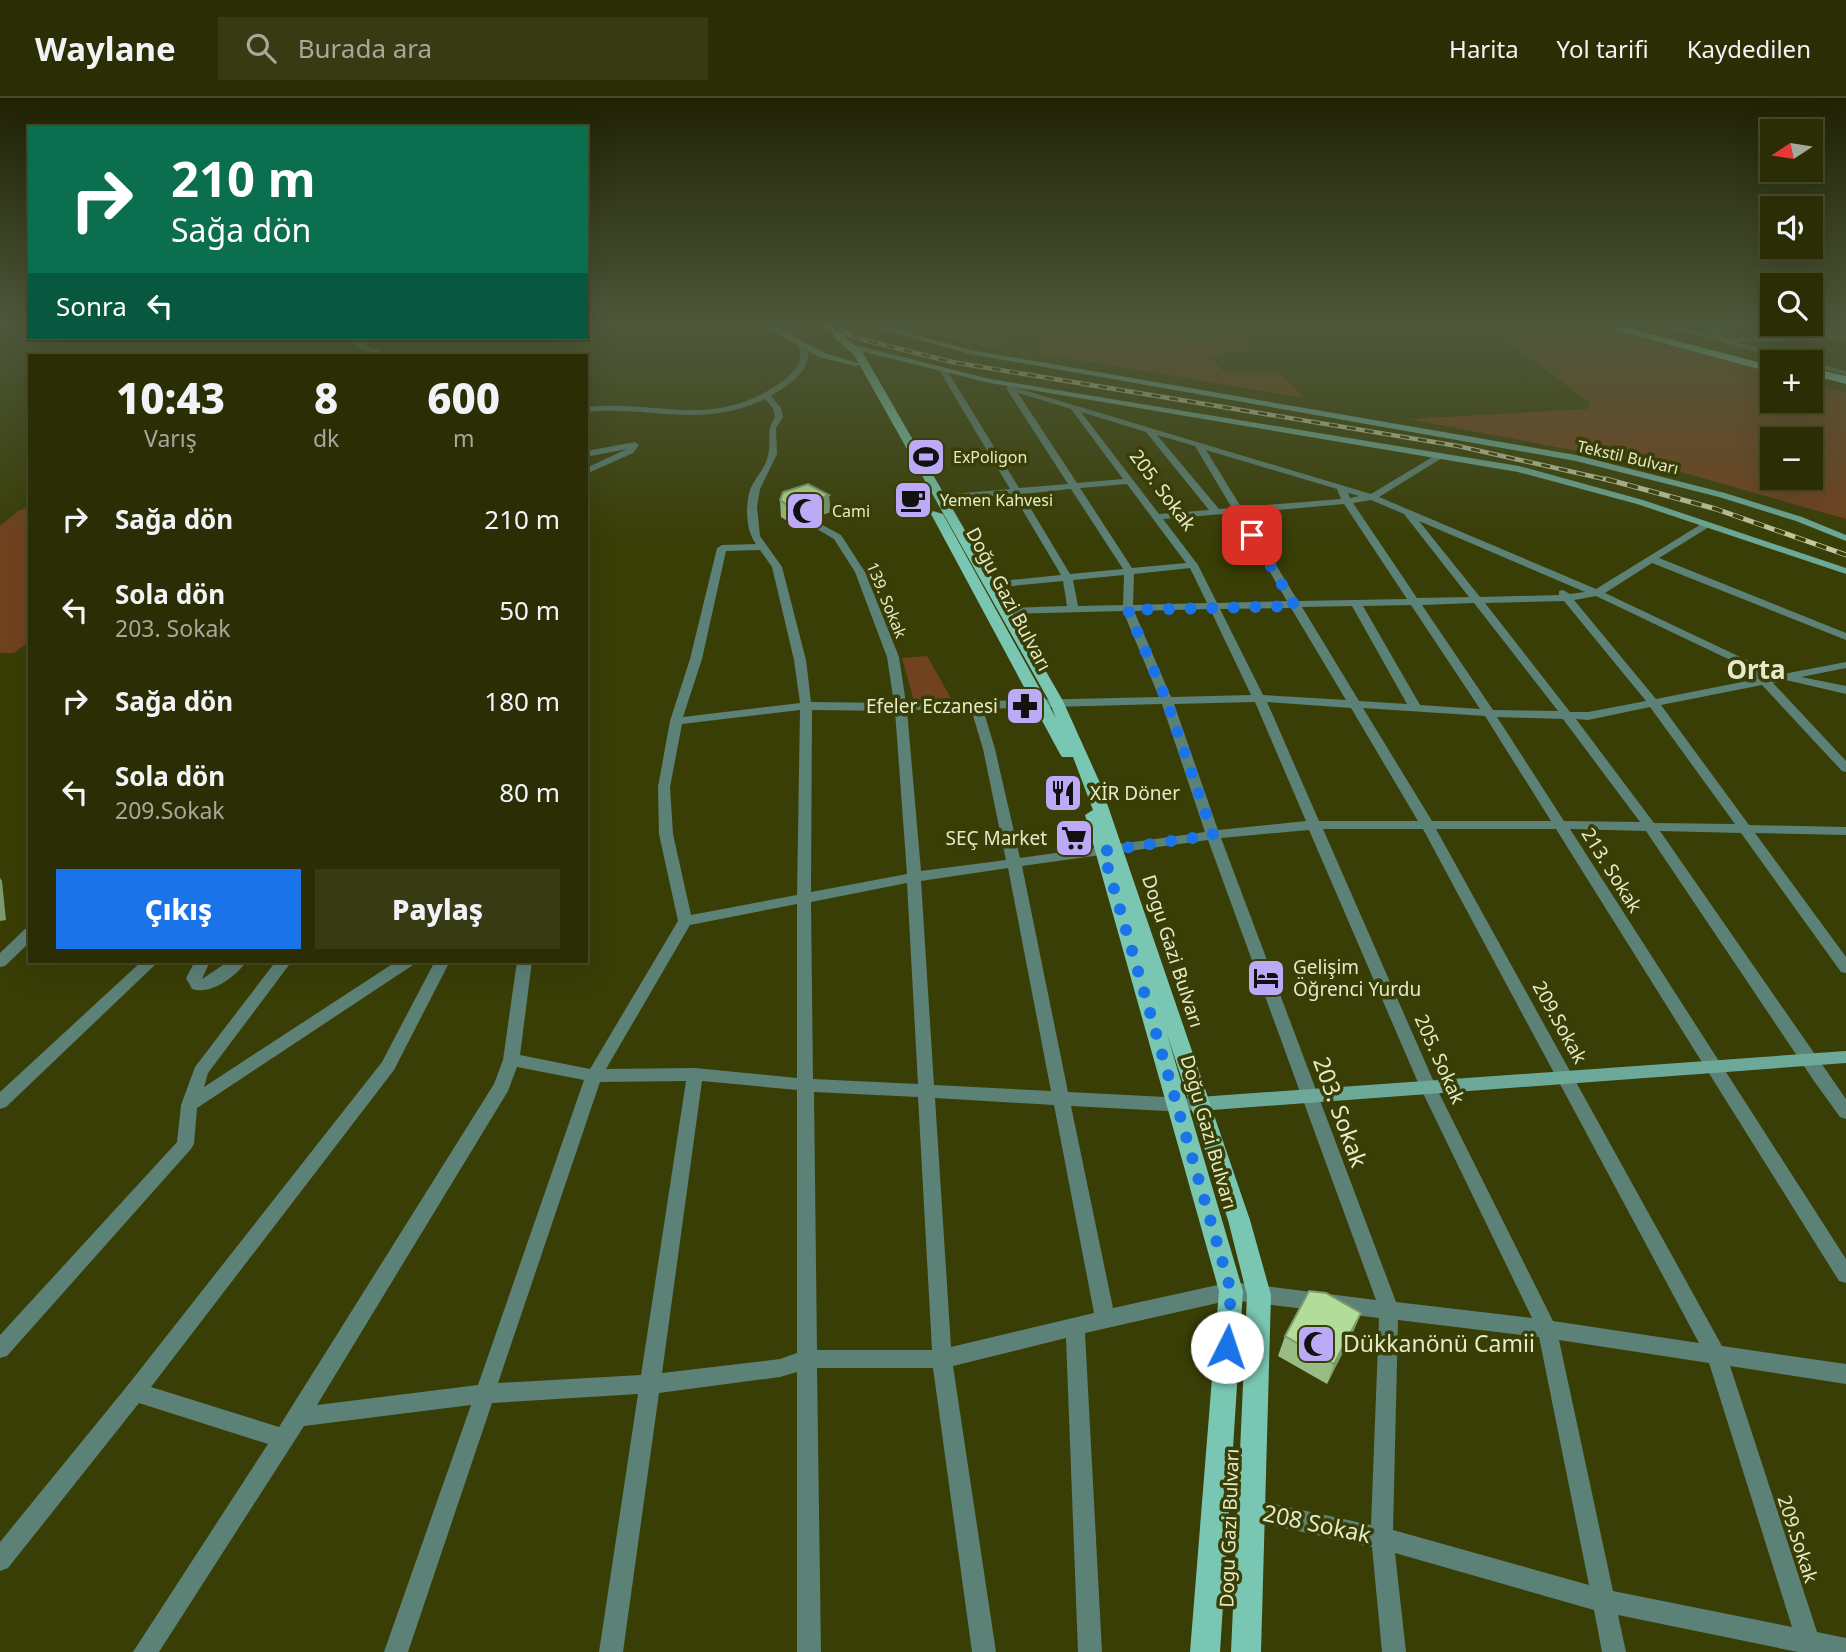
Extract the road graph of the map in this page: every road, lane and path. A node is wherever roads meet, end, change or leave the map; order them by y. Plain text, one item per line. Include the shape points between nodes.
1 (761, 396) edge
2 (766, 396) edge
3 (875, 396) edge
4 (958, 396) edge
5 (1015, 396) edge
6 (1033, 396) edge
7 (1062, 396) edge
8 (1219, 396) edge
9 (1254, 396) edge
10 (588, 410) edge
11 (1075, 410) junction
12 (1150, 432) junction
13 (1199, 446) junction
14 (588, 454) edge
15 (1439, 456) junction
16 (588, 470) edge
17 (1131, 481) junction
18 (1075, 487) junction
19 (1017, 492) junction
20 (1344, 494) junction
21 (1372, 497) junction
22 (936, 498) junction
23 (1238, 511) junction
24 (1216, 512) junction
25 (1409, 513) junction
26 (1158, 517) junction
27 (814, 523) dead end
28 (1706, 525) junction
29 (1846, 529) edge
30 (1846, 538) edge
31 (762, 547) junction
32 (1652, 559) junction
33 (1192, 565) junction
34 (1129, 571) junction
35 (1545, 571) junction
36 (1846, 571) edge
37 (1067, 577) junction
38 (988, 588) junction
39 (1597, 593) junction
40 (1567, 598) junction
41 (1478, 600) junction
42 (1416, 602) junction
43 (1356, 603) junction
44 (1295, 606) junction
45 (1212, 608) junction
46 (1073, 609) junction
47 (1128, 610) junction
48 (1005, 611) junction
49 (1846, 637) edge
50 (1846, 665) edge
51 (1787, 677) junction
52 (1767, 680) junction
53 (1846, 690) edge
54 (1259, 698) junction
55 (1166, 699) junction
56 (1047, 701) junction
57 (1652, 701) junction
58 (975, 704) junction
59 (1355, 704) junction
60 (806, 706) junction
61 (901, 707) junction
62 (1415, 707) junction
63 (1489, 713) junction
64 (1568, 716) junction
65 (676, 721) junction
66 (1846, 768) edge
67 (1313, 825) junction
68 (1560, 825) junction
69 (1428, 826) junction
70 (1648, 826) junction
71 (1744, 829) junction
72 (1846, 831) edge
73 (1213, 835) junction
74 (1109, 850) junction
75 (1014, 863) junction
76 (914, 877) junction
77 (804, 899) junction
78 (685, 921) junction
79 (28, 935) edge
80 (0, 962) edge
81 (149, 963) edge
82 (201, 963) edge
83 (236, 963) edge
84 (282, 963) edge
85 (405, 963) edge
86 (441, 963) edge
87 (524, 963) edge
88 (1846, 968) edge
89 (1846, 1057) edge
90 (1807, 1059) junction
91 (511, 1060) junction
92 (1714, 1066) junction
93 (695, 1074) junction
94 (594, 1076) junction
95 (1567, 1078) junction
96 (807, 1085) junction
97 (1428, 1087) junction
98 (926, 1091) junction
99 (1311, 1097) junction
100 (1060, 1099) junction
101 (0, 1102) edge
102 (1199, 1104) junction
103 (190, 1105) junction
104 (1178, 1105) junction
105 (1846, 1112) edge
106 (1846, 1275) edge
107 (1231, 1291) junction
108 (1259, 1295) junction
109 (1389, 1310) junction
110 (1105, 1318) junction
111 (1075, 1327) junction
112 (1547, 1329) junction
113 (0, 1349) edge
114 (1716, 1354) junction
115 (807, 1359) junction
116 (942, 1359) junction
117 (1846, 1374) edge
118 (650, 1384) junction
119 (135, 1392) junction
120 (483, 1394) junction
121 (297, 1417) junction
122 (284, 1440) junction
123 (1251, 1510) junction
124 (1382, 1538) junction
125 (0, 1560) edge
126 (1604, 1601) junction
127 (1810, 1647) edge
128 (1846, 1650) edge
129 (145, 1652) edge
130 (397, 1652) edge
131 (611, 1652) edge
132 (808, 1652) edge
133 (984, 1652) edge
134 (1090, 1652) edge
135 (1205, 1652) edge
136 (1246, 1652) edge
137 (1394, 1652) edge
138 (1614, 1652) edge

1 - 10 street via 724,410 695,414 612,407
2 - 31 street via 779,417 772,428 773,454 755,489 752,507 755,536
3 - 22 main road, Doğu Gazi Bulvarı
4 - 19 street
5 - 18 street
6 - 11 street
7 - 15 main road
8 - 30 main road, Tekstil Bulvarı via 1576,458 1722,495
9 - 29 main road, Tekstil Bulvarı via 1615,460 1719,486
11 - 12 street
11 - 17 street, 205. Sokak
12 - 13 street
12 - 24 street
13 - 20 street
13 - 23 street, 209.Sokak
14 - 16 street via 635,445
15 - 21 street
15 - 28 main road via 1558,479
17 - 18 street
17 - 26 street, 205. Sokak
18 - 19 street
18 - 34 street
19 - 22 street
19 - 37 street
20 - 21 street
20 - 21 street
20 - 23 street
20 - 42 street, 213. Sokak
21 - 25 street
22 - 38 main road, Doğu Gazi Bulvarı
23 - 24 street
23 - 44 street, 209.Sokak
24 - 26 street
25 - 35 street
25 - 41 street
26 - 33 street, 205. Sokak
27 - 61 street, 139. Sokak via 838,537 860,572 893,657
28 - 32 street
28 - 36 main road
31 - 60 street via 777,566
31 - 65 street via 722,548
32 - 39 street
32 - 49 street
33 - 34 street
33 - 45 street, 205. Sokak
34 - 37 street
34 - 47 street
35 - 39 street
35 - 40 street
37 - 38 street
37 - 46 street
38 - 48 main road
38 - 56 main road, Doğu Gazi Bulvarı
39 - 40 street
39 - 52 street via 1751,666
40 - 41 street
40 - 57 street
41 - 42 street
41 - 64 street
42 - 43 street
42 - 63 street, 213. Sokak
43 - 44 street
43 - 62 street
44 - 45 street
44 - 59 street, 209.Sokak
45 - 47 street
45 - 54 street, 205. Sokak
46 - 47 street
46 - 48 street
47 - 55 street, 203. Sokak
48 - 56 main road
50 - 51 street
51 - 52 street
51 - 53 street
52 - 57 street
52 - 66 street
54 - 55 street
54 - 59 street
54 - 67 street, 205. Sokak
55 - 56 street
55 - 73 street, 203. Sokak
56 - 58 street
56 - 74 main road, Doğu Gazi Bulvarı
57 - 64 street via 1588,716
57 - 71 street
58 - 61 street
58 - 75 street
59 - 62 street
59 - 69 street, 209.Sokak
60 - 61 street
60 - 65 street
60 - 77 street
61 - 76 street, 139. Sokak
62 - 63 street
63 - 64 street
63 - 68 street, 213. Sokak
64 - 70 street
65 - 78 street via 664,787 666,834
67 - 69 street
67 - 73 street
67 - 97 street, 205. Sokak
68 - 69 street
68 - 70 street
68 - 92 street, 213. Sokak
69 - 95 street, 209.Sokak
70 - 71 street
70 - 90 street
71 - 72 street
71 - 88 street
73 - 74 street
73 - 99 street, 203. Sokak
74 - 75 street
74 - 102 main road, Dogu Gazi Bulvarı
74 - 104 main road, Doğu Gazi Bulvarı
75 - 76 street
75 - 100 street
76 - 77 street
76 - 98 street, 139. Sokak
77 - 78 street
77 - 96 street
78 - 94 street
79 - 80 street
81 - 101 street
82 - 83 street via 194,978 197,985 209,984
84 - 103 street via 201,1071
85 - 103 street
86 - 119 street via 387,1066
87 - 91 street
89 - 90 main road
90 - 92 main road
90 - 105 street
91 - 94 street
91 - 121 street via 502,1086
92 - 95 main road
92 - 106 street, 213. Sokak
93 - 94 street
93 - 96 street
93 - 118 street
94 - 120 street
95 - 97 main road
95 - 114 street, 209.Sokak
96 - 98 street
96 - 115 street
97 - 99 main road
97 - 112 street, 205. Sokak
98 - 100 street
98 - 116 street, 139. Sokak
99 - 102 main road
99 - 109 street, 203. Sokak
100 - 104 street
100 - 110 street
102 - 104 street
102 - 108 main road, Dogu Gazi Bulvarı
103 - 113 street via 185,1144
104 - 107 main road, Doğu Gazi Bulvarı
107 - 108 street
107 - 110 street
107 - 135 main road, Doğu Gazi Bulvarı
108 - 109 street
108 - 123 main road, Dogu Gazi Bulvarı
109 - 112 street
109 - 124 street, 203. Sokak
110 - 111 street
111 - 116 street
111 - 134 street
112 - 114 street
112 - 126 street, 205. Sokak
114 - 117 street
114 - 127 street, 209.Sokak
115 - 116 street
115 - 118 street via 780,1368
115 - 132 street
116 - 133 street, 139. Sokak
118 - 120 street
118 - 131 street
119 - 122 street
119 - 125 street
120 - 121 street
120 - 130 street
121 - 122 street
122 - 129 street
123 - 124 street, 208 Sokak
123 - 136 main road, Dogu Gazi Bulvarı
124 - 126 street, 208 Sokak
124 - 137 street, 203. Sokak
126 - 127 street, 208 Sokak
126 - 138 street, 205. Sokak
127 - 128 street, 208 Sokak

